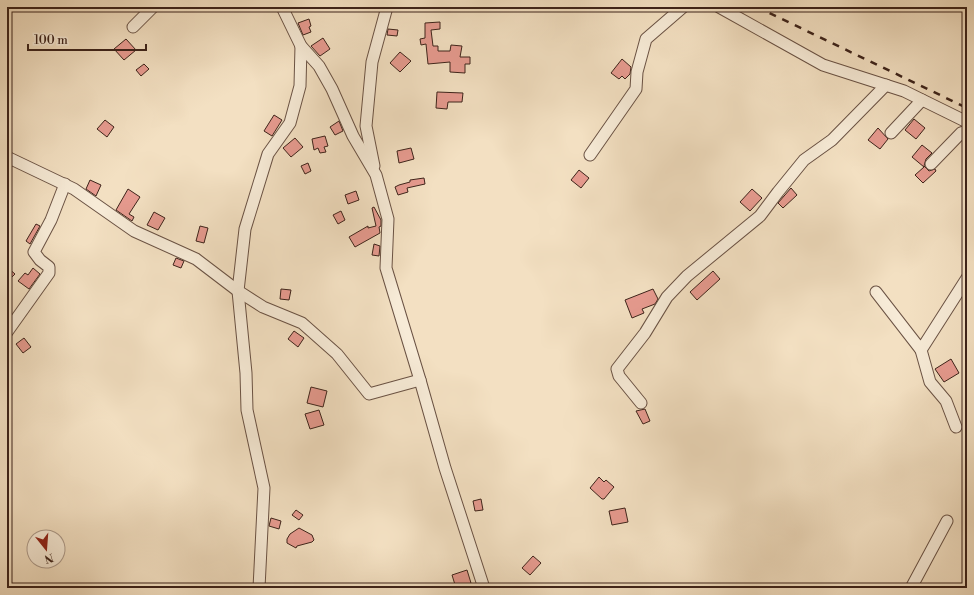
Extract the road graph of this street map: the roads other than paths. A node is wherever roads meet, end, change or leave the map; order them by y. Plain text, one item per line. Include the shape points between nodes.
1 (154, 7) edge
2 (282, 7) edge
3 (387, 7) edge
4 (683, 7) edge
5 (719, 7) edge
6 (133, 27) dead end
7 (301, 46) junction
8 (886, 85) junction
9 (922, 100) junction
10 (967, 122) edge
11 (967, 131) edge
12 (891, 134) dead end
13 (590, 155) dead end
14 (7, 157) edge
15 (931, 164) dead end
16 (376, 175) junction
17 (65, 184) junction
18 (967, 278) edge
19 (238, 291) junction
20 (876, 292) dead end
21 (7, 332) edge
22 (922, 350) junction
23 (420, 380) junction
24 (641, 403) dead end
25 (956, 427) dead end
26 (947, 521) dead end
27 (258, 588) edge
28 (484, 588) edge
29 (911, 588) edge

1 - 6 street
2 - 7 street
3 - 16 street via 372,62 366,126
4 - 13 street via 646,39 637,72 636,89
5 - 8 street via 823,65
7 - 16 street via 319,66 353,136
7 - 19 street via 300,86 290,123 268,154 245,229
8 - 9 street
8 - 24 street via 832,140 804,160 760,216 687,276 667,297 618,369 619,376
9 - 10 street
9 - 12 street
11 - 15 street via 961,133
14 - 17 street
16 - 23 street via 388,219 386,268
17 - 19 street via 134,231 196,258
17 - 21 street via 51,220 34,252 49,267 49,273
18 - 22 street
19 - 23 street via 263,307 302,323 337,354 369,394
19 - 27 street via 247,410 264,488
20 - 22 street
22 - 25 street via 930,382 946,401
23 - 28 street
26 - 29 street

